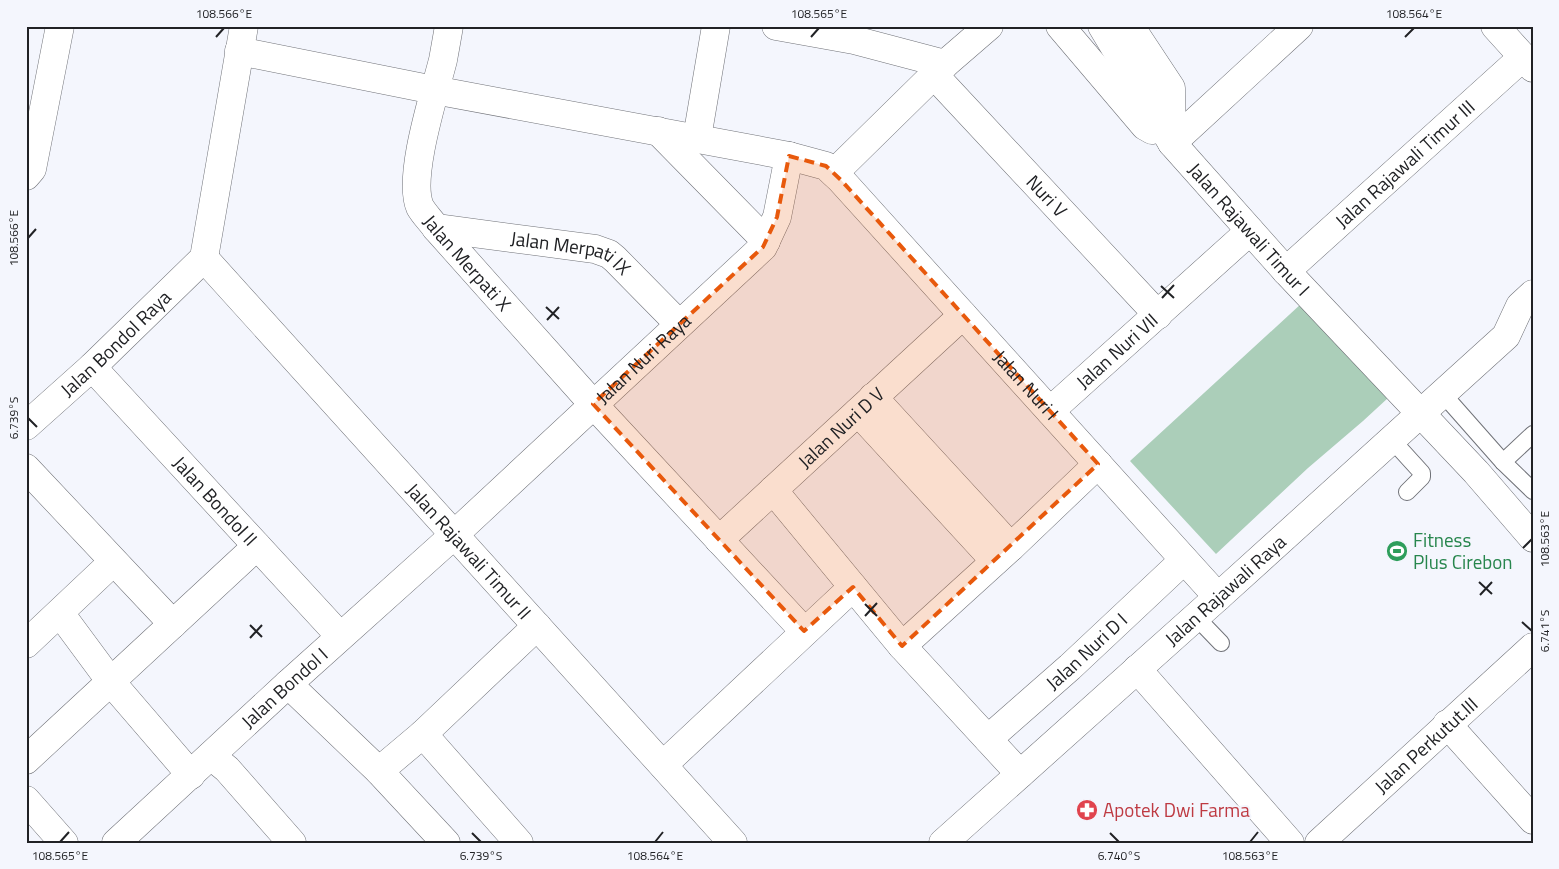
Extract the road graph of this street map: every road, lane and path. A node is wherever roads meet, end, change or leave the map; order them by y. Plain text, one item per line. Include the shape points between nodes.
1 (60, 26) edge
2 (449, 26) edge
3 (716, 26) edge
4 (776, 26) edge
5 (989, 26) edge
6 (1060, 26) edge
7 (1102, 26) edge
8 (1130, 26) edge
9 (1299, 26) edge
10 (1496, 26) edge
11 (855, 33) edge
12 (242, 38) edge
13 (1530, 67) edge
14 (940, 70) junction
15 (434, 90) junction
16 (658, 132) junction
17 (697, 138) junction
18 (1172, 143) junction
19 (789, 156) junction
20 (834, 173) junction
21 (26, 176) edge
22 (436, 228) junction
23 (1250, 231) junction
24 (766, 241) junction
25 (204, 258) junction
26 (1286, 271) junction
27 (1533, 294) edge
28 (963, 315) junction
29 (1158, 315) junction
30 (679, 324) junction
31 (1533, 328) edge
32 (1506, 336) junction
33 (92, 367) junction
34 (1443, 394) junction
35 (594, 404) junction
36 (865, 404) junction
37 (1050, 411) junction
38 (1421, 414) junction
39 (26, 426) edge
40 (1533, 434) edge
41 (1392, 440) junction
42 (1503, 462) junction
43 (1098, 464) junction
44 (26, 468) edge
45 (773, 490) junction
46 (1533, 491) edge
47 (1406, 492) dead end
48 (454, 534) junction
49 (1533, 538) edge
50 (719, 540) junction
51 (257, 546) junction
52 (1003, 554) junction
53 (1184, 560) junction
54 (113, 562) junction
55 (853, 587) junction
56 (1218, 597) junction
57 (60, 613) junction
58 (1196, 617) junction
59 (172, 624) junction
60 (537, 626) junction
61 (804, 631) junction
62 (340, 636) junction
63 (1221, 643) dead end
64 (26, 644) edge
65 (902, 646) junction
66 (1533, 647) edge
67 (1137, 670) junction
68 (111, 682) junction
69 (288, 684) junction
70 (1448, 724) junction
71 (423, 734) junction
72 (988, 739) junction
73 (211, 756) junction
74 (26, 760) edge
75 (663, 765) junction
76 (379, 771) junction
77 (1020, 774) junction
78 (191, 775) junction
79 (26, 800) edge
80 (1533, 820) edge
81 (64, 843) edge
82 (116, 843) edge
83 (292, 843) edge
84 (446, 843) edge
85 (519, 843) edge
86 (733, 843) edge
87 (943, 843) edge
88 (1290, 843) edge
89 (1318, 843) edge

1 - 21 main road via 32,170
2 - 15 main road, Jalan Merpati X
3 - 17 main road
4 - 11 main road
5 - 14 main road
6 - 18 main road via 1145,126
7 - 18 main road, Jalan Rajawali Timur I
8 - 18 main road via 1171,88
9 - 18 main road
10 - 13 main road
11 - 14 main road
12 - 15 main road
12 - 25 main road
13 - 26 main road, Jalan Rajawali Timur III
14 - 20 main road
14 - 29 main road, Nuri V
15 - 16 main road
15 - 22 main road, Jalan Merpati X via 420,154 417,190 420,206
16 - 17 main road
16 - 24 main road
17 - 19 main road
18 - 23 main road, Jalan Rajawali Timur I
19 - 20 main road via 826,166
19 - 24 main road, Jalan Nuri Raya via 777,217
20 - 28 main road, Jalan Nuri I
22 - 30 main road, Jalan Merpati IX via 603,251 615,259
22 - 35 main road, Jalan Merpati X
23 - 26 main road, Jalan Rajawali Timur I
23 - 29 main road, Jalan Nuri VII
24 - 30 main road, Jalan Nuri Raya
25 - 33 main road, Jalan Bondol Raya
25 - 48 main road, Jalan Rajawali Timur II
26 - 38 main road, Jalan Rajawali Timur I
27 - 32 main road, Jalan Rajawali Raya via 1520,306
28 - 36 main road, Jalan Nuri D V
28 - 37 main road, Jalan Nuri I
29 - 37 main road, Jalan Nuri VII
30 - 35 main road, Jalan Nuri Raya
31 - 32 main road, Jalan Rajawali Raya
32 - 34 main road, Jalan Rajawali Raya
33 - 39 main road, Jalan Bondol Raya
33 - 51 main road, Jalan Bondol II
34 - 38 main road, Jalan Rajawali Raya
34 - 42 lane
35 - 48 main road, Jalan Nuri Raya
35 - 50 main road, Jalan Merpati X
36 - 45 main road, Jalan Nuri D V
36 - 52 main road
37 - 43 main road, Jalan Nuri I
38 - 41 main road, Jalan Rajawali Raya
38 - 49 main road, Jalan Rajawali Timur I
40 - 42 lane
41 - 47 lane via 1422,473
41 - 56 main road, Jalan Rajawali Raya
42 - 46 lane
43 - 52 main road
43 - 53 main road, Jalan Nuri I
44 - 54 main road
45 - 50 main road, Jalan Nuri D V
45 - 55 main road
48 - 60 main road, Jalan Rajawali Timur II
48 - 62 main road, Jalan Bondol I
50 - 61 main road, Jalan Merpati X
51 - 59 main road
51 - 62 main road, Jalan Bondol II
52 - 65 main road
53 - 56 main road, Jalan Nuri I
53 - 72 main road, Jalan Nuri D I via 1070,668
54 - 57 main road
54 - 59 main road
55 - 61 main road
55 - 65 main road
56 - 58 main road, Jalan Rajawali Raya
57 - 64 main road
57 - 68 main road
58 - 63 lane
58 - 67 main road, Jalan Rajawali Raya
59 - 68 main road
60 - 71 main road
60 - 75 main road, Jalan Rajawali Timur II
61 - 75 main road
62 - 69 main road, Jalan Bondol I
65 - 72 main road
66 - 70 main road, Jalan Perkutut.III
67 - 77 main road, Jalan Rajawali Raya
67 - 88 main road
68 - 74 main road
68 - 78 main road
69 - 73 main road, Jalan Bondol I
69 - 76 main road
70 - 80 main road
70 - 89 main road, Jalan Perkutut.III
71 - 76 main road
71 - 85 main road
72 - 77 main road
73 - 78 main road, Jalan Bondol I
73 - 83 main road via 227,769
75 - 86 main road, Jalan Rajawali Timur II
76 - 84 main road
77 - 87 main road, Jalan Rajawali Raya
78 - 82 main road, Jalan Bondol I
79 - 81 main road

